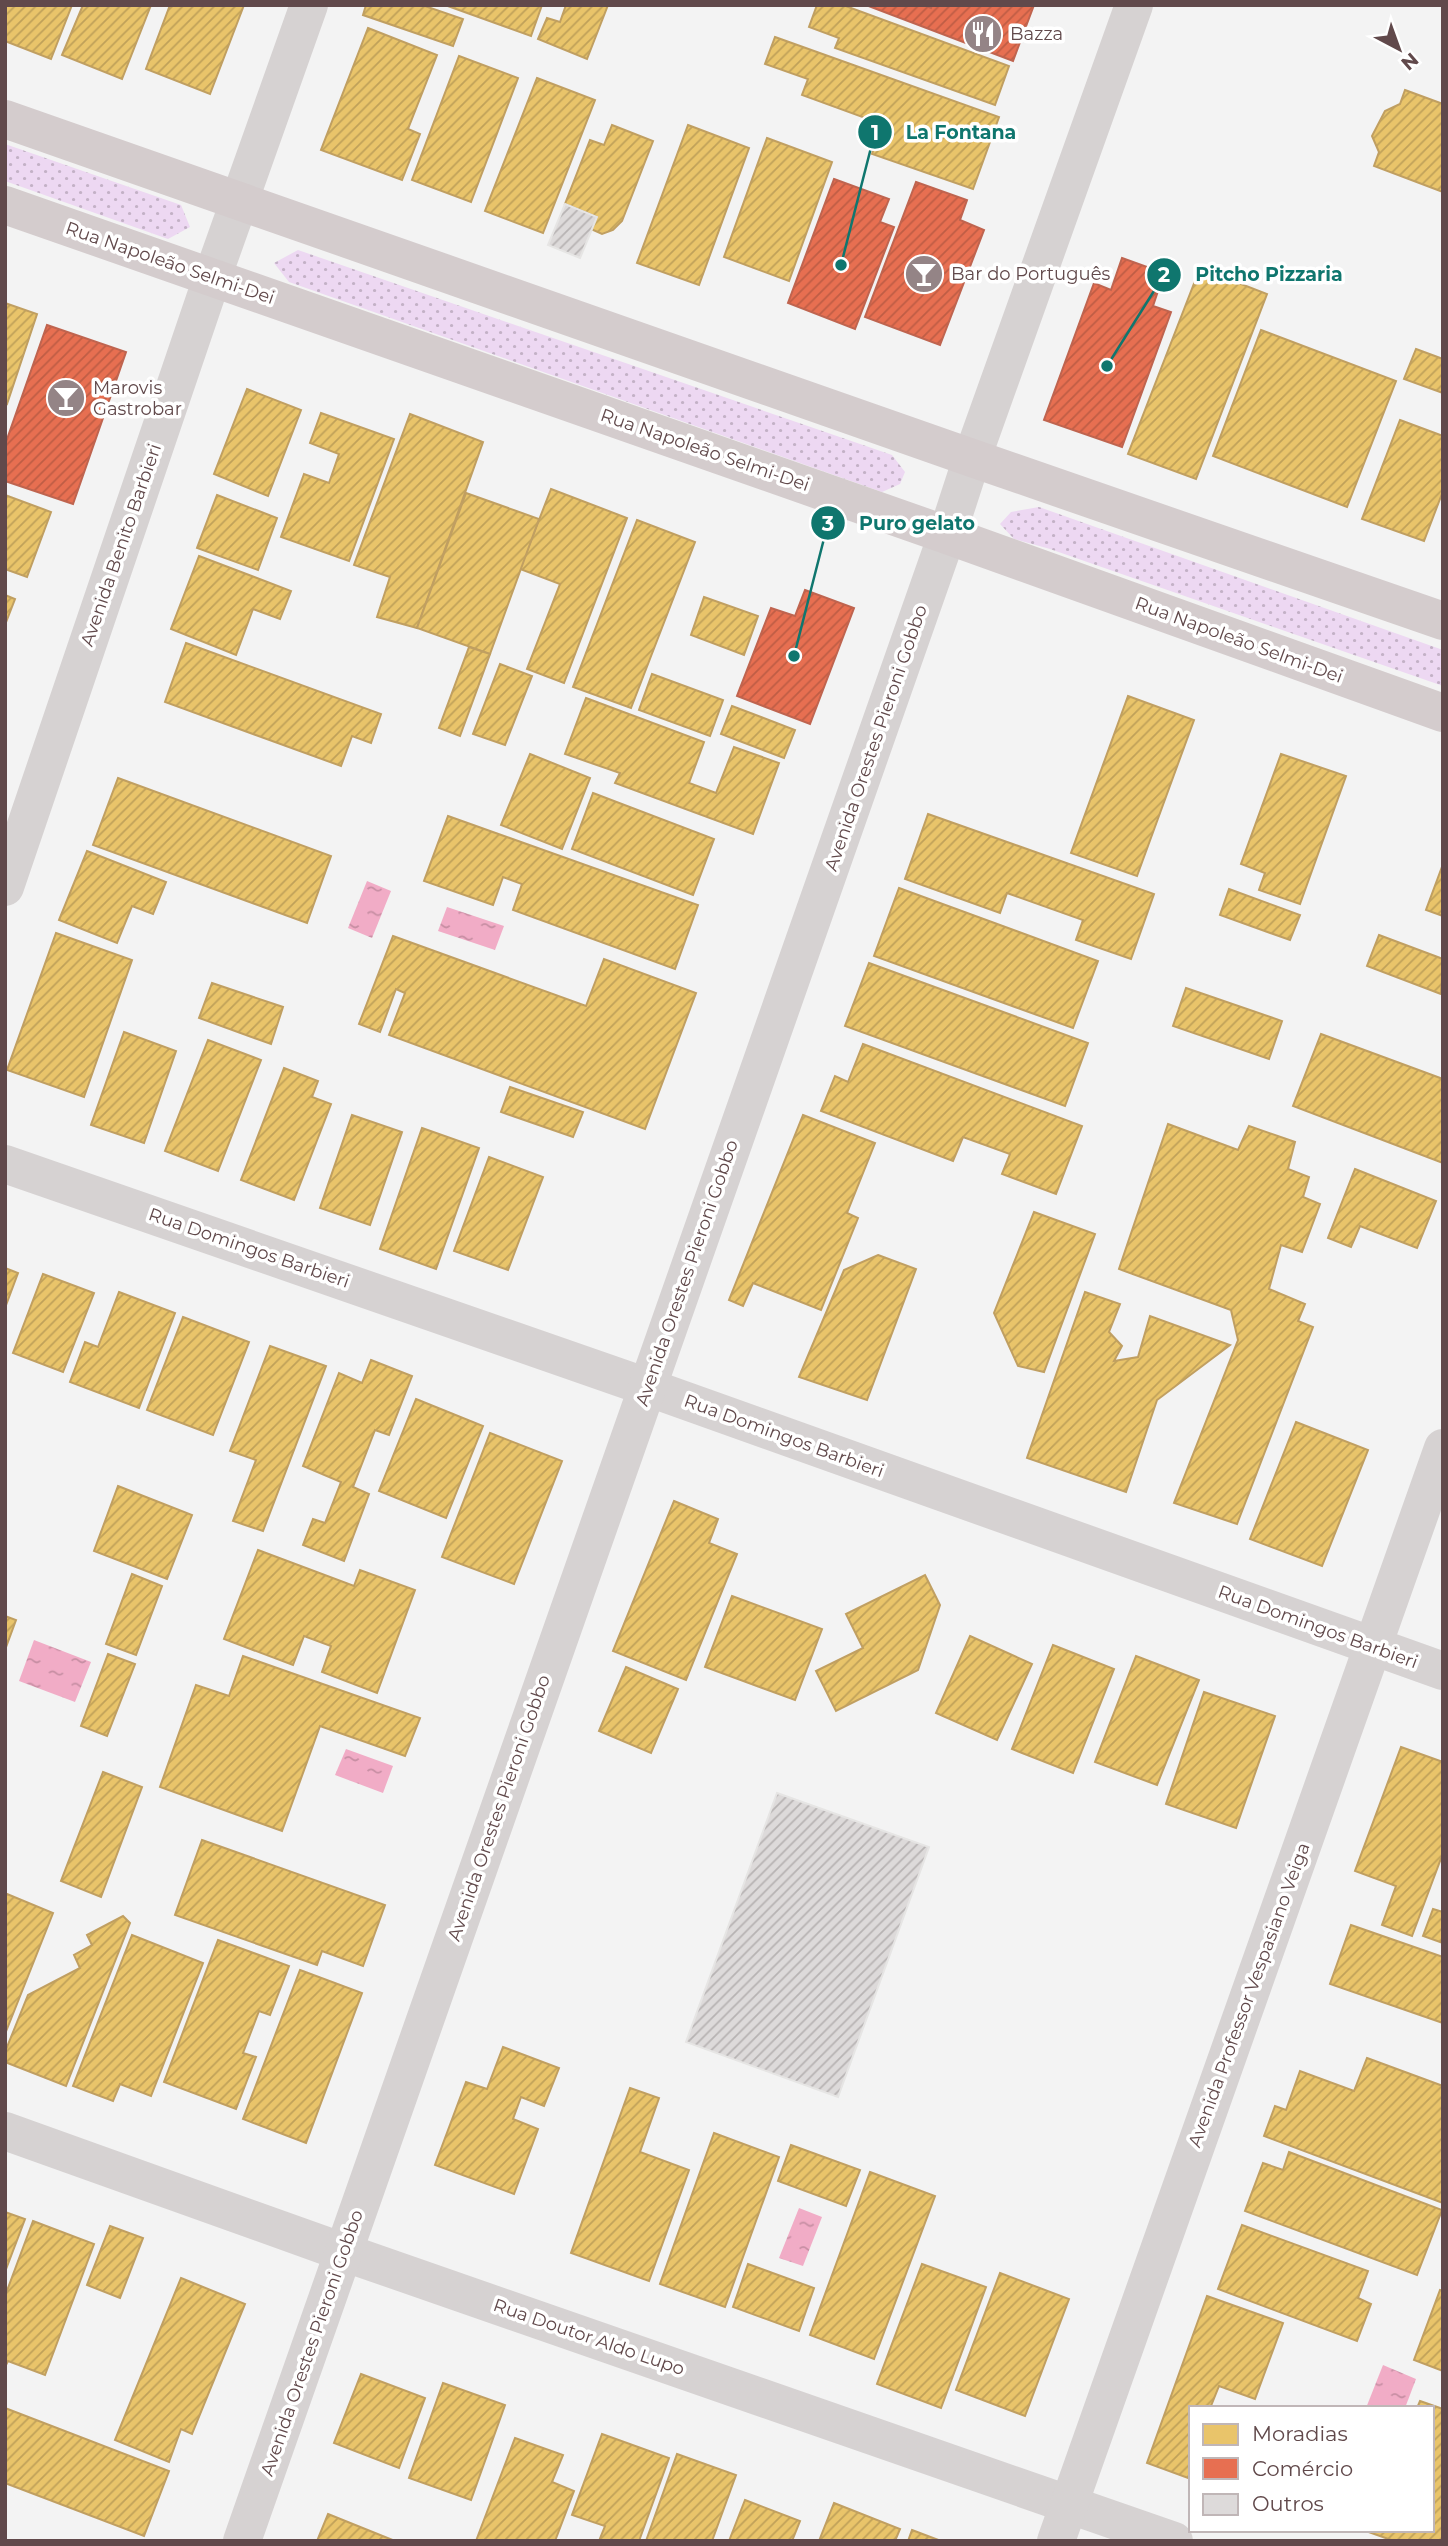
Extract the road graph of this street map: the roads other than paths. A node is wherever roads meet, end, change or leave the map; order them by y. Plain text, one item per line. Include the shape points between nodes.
1 (309, 5) edge
2 (1134, 5) edge
3 (5, 119) edge
4 (239, 201) junction
5 (5, 205) edge
6 (212, 278) junction
7 (972, 458) junction
8 (947, 535) junction
9 (1443, 621) edge
10 (1443, 713) edge
11 (5, 887) edge
12 (5, 1164) edge
13 (647, 1387) junction
14 (1443, 1448) edge
15 (1373, 1647) junction
16 (1443, 1671) edge
17 (5, 2131) edge
18 (344, 2252) junction
19 (1069, 2503) junction
20 (242, 2541) edge
21 (1056, 2541) edge
22 (1174, 2541) edge

1 - 4 street, Avenida Benito Barbieri
2 - 7 street, Avenida Orestes Pieroni Gobbo
3 - 4 main road
4 - 6 street, Avenida Benito Barbieri
4 - 7 main road
5 - 6 main road, Rua Napoleão Selmi-Dei
6 - 8 main road, Rua Napoleão Selmi-Dei
6 - 11 street, Avenida Benito Barbieri
7 - 8 street, Avenida Orestes Pieroni Gobbo
7 - 9 main road
8 - 10 main road, Rua Napoleão Selmi-Dei
8 - 13 street, Avenida Orestes Pieroni Gobbo
12 - 13 street, Rua Domingos Barbieri
13 - 15 street, Rua Domingos Barbieri
13 - 18 street, Avenida Orestes Pieroni Gobbo
14 - 15 street, Avenida Professor Vespasiano Veiga
15 - 16 street, Rua Domingos Barbieri
15 - 19 street, Avenida Professor Vespasiano Veiga
17 - 18 street, Rua Doutor Aldo Lupo
18 - 19 street, Rua Doutor Aldo Lupo
18 - 20 street, Avenida Orestes Pieroni Gobbo
19 - 21 street, Avenida Professor Vespasiano Veiga
19 - 22 street, Rua Doutor Aldo Lupo

